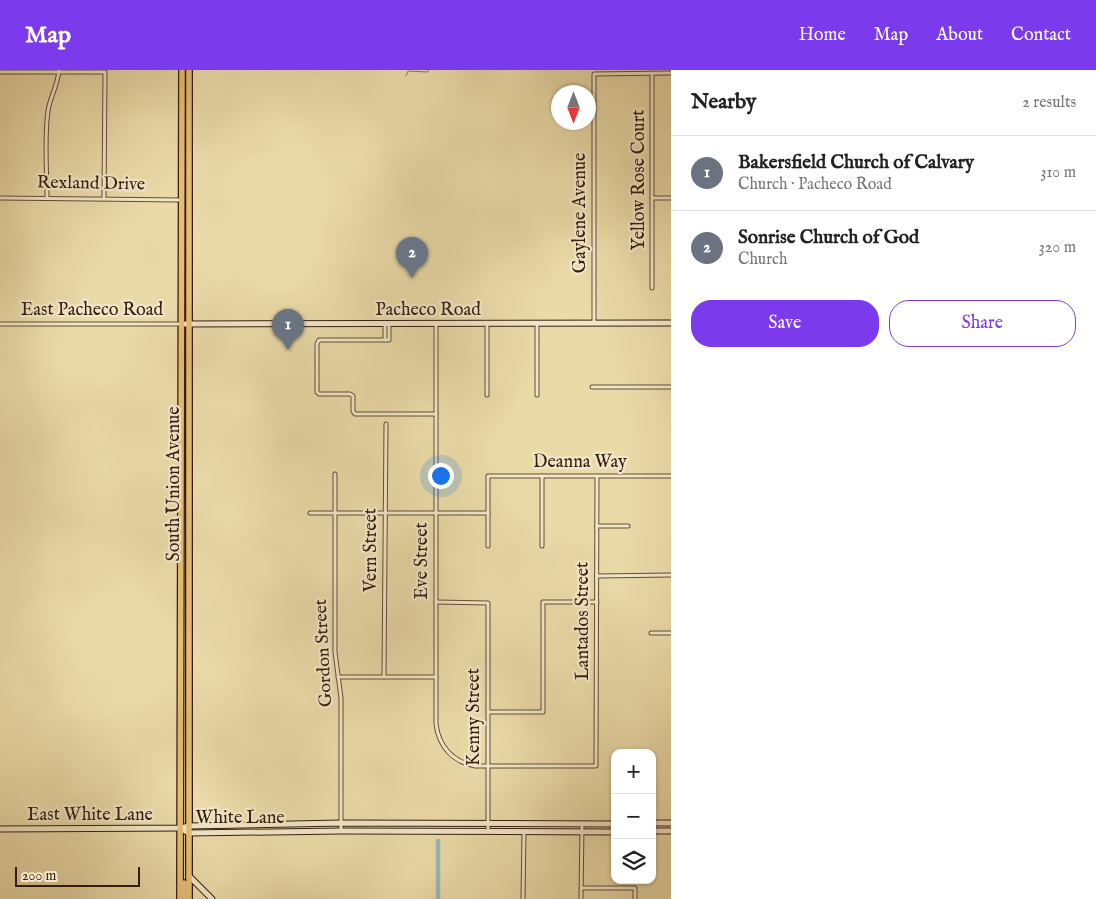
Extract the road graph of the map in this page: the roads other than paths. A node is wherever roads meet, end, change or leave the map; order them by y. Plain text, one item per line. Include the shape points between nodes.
1 (182, 70) edge
2 (190, 70) edge
3 (59, 71) edge
4 (0, 72) edge
5 (652, 73) junction
6 (671, 73) edge
7 (182, 151) junction
8 (0, 198) edge
9 (47, 198) junction
10 (104, 198) junction
11 (652, 198) junction
12 (671, 198) edge
13 (182, 200) junction
14 (189, 202) junction
15 (189, 250) junction
16 (652, 288) dead end
17 (436, 323) junction
18 (487, 323) junction
19 (537, 323) junction
20 (594, 323) junction
21 (671, 323) edge
22 (0, 324) edge
23 (185, 324) junction
24 (387, 324) junction
25 (592, 387) dead end
26 (671, 387) edge
27 (487, 395) dead end
28 (537, 395) dead end
29 (436, 414) junction
30 (386, 424) dead end
31 (335, 474) dead end
32 (542, 476) junction
33 (597, 476) junction
34 (671, 476) edge
35 (181, 512) junction
36 (488, 512) junction
37 (310, 513) dead end
38 (335, 513) junction
39 (385, 513) junction
40 (436, 513) junction
41 (597, 526) junction
42 (628, 526) dead end
43 (488, 546) dead end
44 (542, 546) dead end
45 (189, 551) junction
46 (597, 576) junction
47 (671, 576) edge
48 (181, 581) junction
49 (436, 602) junction
50 (597, 602) junction
51 (189, 620) junction
52 (651, 633) dead end
53 (671, 633) edge
54 (181, 648) junction
55 (338, 677) junction
56 (384, 677) junction
57 (436, 677) junction
58 (189, 688) junction
59 (488, 712) junction
60 (181, 717) junction
61 (189, 757) junction
62 (488, 766) junction
63 (596, 766) joint
64 (341, 823) junction
65 (488, 823) junction
66 (656, 823) edge
67 (671, 823) edge
68 (611, 824) edge
69 (582, 825) junction
70 (181, 828) junction
71 (0, 829) edge
72 (189, 830) junction
73 (342, 831) junction
74 (656, 831) edge
75 (671, 831) edge
76 (488, 832) junction
77 (524, 832) junction
78 (581, 832) junction
79 (611, 832) edge
80 (180, 864) junction
81 (189, 876) junction
82 (581, 888) junction
83 (180, 899) edge
84 (185, 899) edge
85 (189, 899) edge
86 (212, 899) edge
87 (523, 899) edge
88 (581, 899) edge
89 (634, 899) edge

1 - 7 main road, South Union Avenue
2 - 14 main road, South Union Avenue
3 - 4 street
3 - 9 street via 47,115
3 - 10 street via 105,72
5 - 6 street
5 - 11 street, Yellow Rose Court
5 - 20 street, Gaylene Avenue via 594,74
7 - 13 main road, South Union Avenue
7 - 14 main road
8 - 9 street, Rexland Drive
9 - 10 street, Rexland Drive
10 - 13 street, Rexland Drive
11 - 12 street
11 - 16 street, Yellow Rose Court
13 - 15 main road
13 - 23 main road, South Union Avenue
14 - 15 main road, South Union Avenue
15 - 23 main road, South Union Avenue
17 - 18 main road, Pacheco Road
17 - 24 main road, Pacheco Road
17 - 29 street, Eve Street
18 - 19 main road, Pacheco Road
18 - 27 street
19 - 20 main road, Pacheco Road
19 - 28 street
20 - 21 main road, Pacheco Road
22 - 23 street, East Pacheco Road
23 - 24 main road, Pacheco Road
23 - 35 main road, South Union Avenue
23 - 45 main road, South Union Avenue
24 - 29 street via 385,340 319,340 316,344 317,392 350,394 355,414
25 - 26 street
29 - 40 street, Eve Street
30 - 39 street, Vern Street
31 - 38 street, Gordon Street
32 - 33 street, Deanna Way
32 - 36 street, Deanna Way via 488,476
32 - 44 street
33 - 34 street, Deanna Way
33 - 41 street, Lantados Street
35 - 45 main road via 185,519 185,549
35 - 48 main road, South Union Avenue
36 - 40 street
36 - 43 street
37 - 38 street
38 - 39 street
38 - 55 street, Gordon Street via 335,652
39 - 40 street
39 - 56 street, Vern Street
40 - 49 street, Eve Street
41 - 42 street
41 - 46 street, Lantados Street
45 - 51 main road, South Union Avenue
46 - 47 street
46 - 50 street, Lantados Street
48 - 51 main road via 185,582 185,612
48 - 54 main road, South Union Avenue
49 - 57 street, Eve Street
49 - 59 street, Kenny Street via 488,602
50 - 59 street via 543,602 543,712
50 - 63 street, Lantados Street
51 - 58 main road, South Union Avenue
52 - 53 street
54 - 58 main road via 185,655 185,686
54 - 60 main road, South Union Avenue
55 - 56 street
55 - 64 street, Gordon Street via 341,698
56 - 57 street
57 - 62 street, Eve Street via 436,724 441,742 457,760
58 - 61 main road, South Union Avenue
59 - 62 street, Kenny Street
60 - 61 main road via 185,720 184,747
60 - 70 main road, South Union Avenue
61 - 72 main road, South Union Avenue
62 - 63 street, Eve Street
62 - 65 street, Kenny Street
64 - 65 main road, White Lane
64 - 72 main road, White Lane
64 - 73 street, Gordon Street
65 - 69 main road, White Lane
65 - 76 street, Kenny Street
66 - 67 main road
68 - 69 main road, White Lane
69 - 78 street
70 - 71 main road, East White Lane
70 - 72 main road, White Lane
70 - 80 main road, South Union Avenue
72 - 73 main road, White Lane
72 - 81 main road, South Union Avenue
73 - 76 main road, White Lane
74 - 75 main road
76 - 77 main road, White Lane
77 - 78 main road, White Lane
77 - 87 street
78 - 79 main road, White Lane
78 - 82 street
80 - 83 main road, South Union Avenue
80 - 84 main road
81 - 85 main road, South Union Avenue
81 - 86 main road
82 - 88 street
82 - 89 street via 634,888

